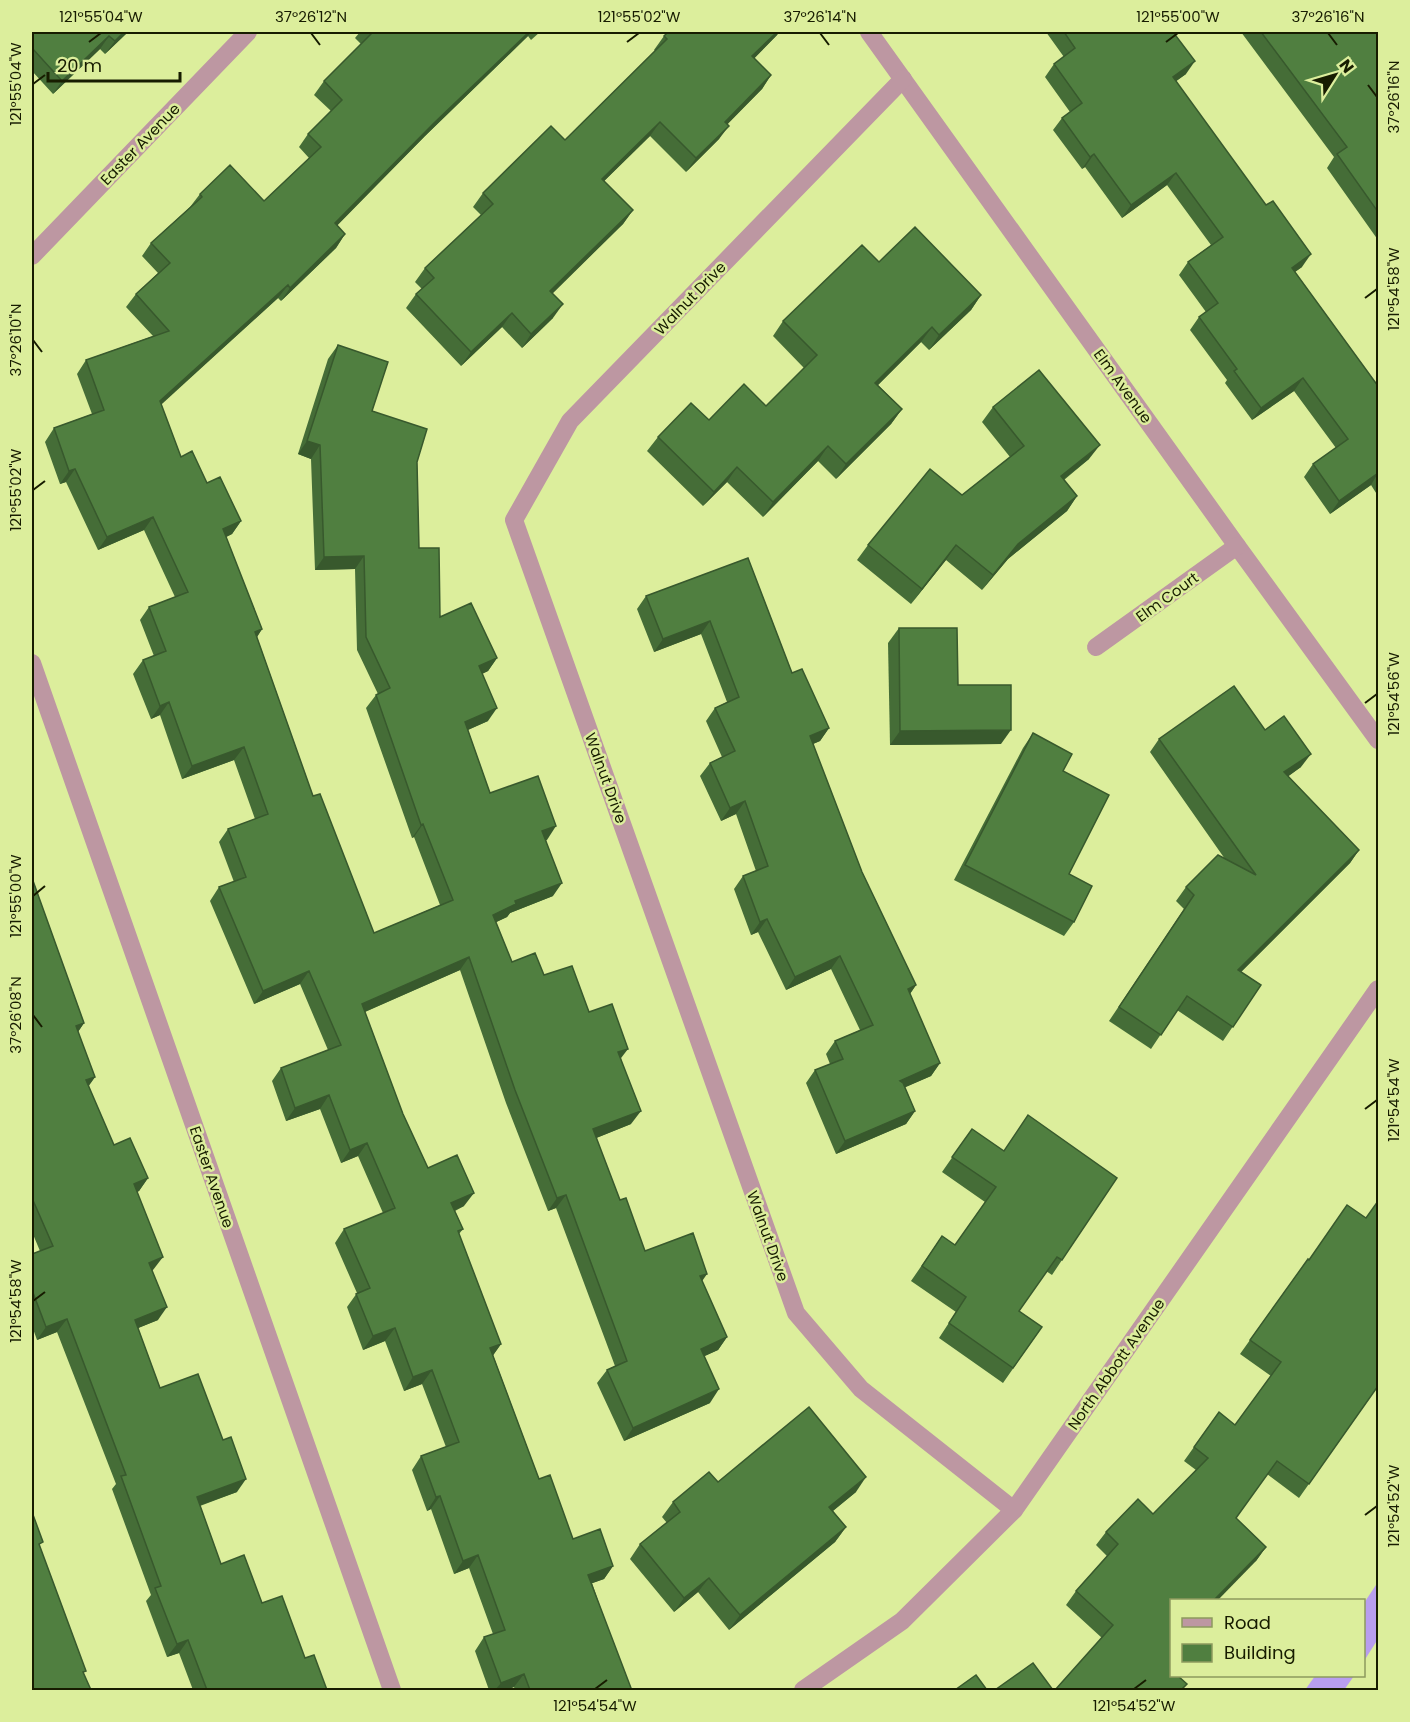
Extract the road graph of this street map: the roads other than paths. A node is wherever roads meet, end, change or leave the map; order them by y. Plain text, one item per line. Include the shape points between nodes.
1 (248, 32) edge
2 (869, 32) edge
3 (903, 79) junction
4 (32, 256) edge
5 (1237, 546) junction
6 (1096, 647) dead end
7 (32, 663) edge
8 (1378, 740) edge
9 (1378, 989) edge
10 (1014, 1510) junction
11 (392, 1690) edge
12 (803, 1690) edge

1 - 4 street, Easter Avenue
2 - 3 street, Elm Avenue
3 - 5 street, Elm Avenue
3 - 10 street, Walnut Drive via 570,421 514,520 796,1313 861,1389
5 - 6 street, Elm Court
5 - 8 street, Elm Avenue
7 - 11 street, Easter Avenue
9 - 10 street, North Abbott Avenue
10 - 12 street, North Abbott Avenue via 902,1621

